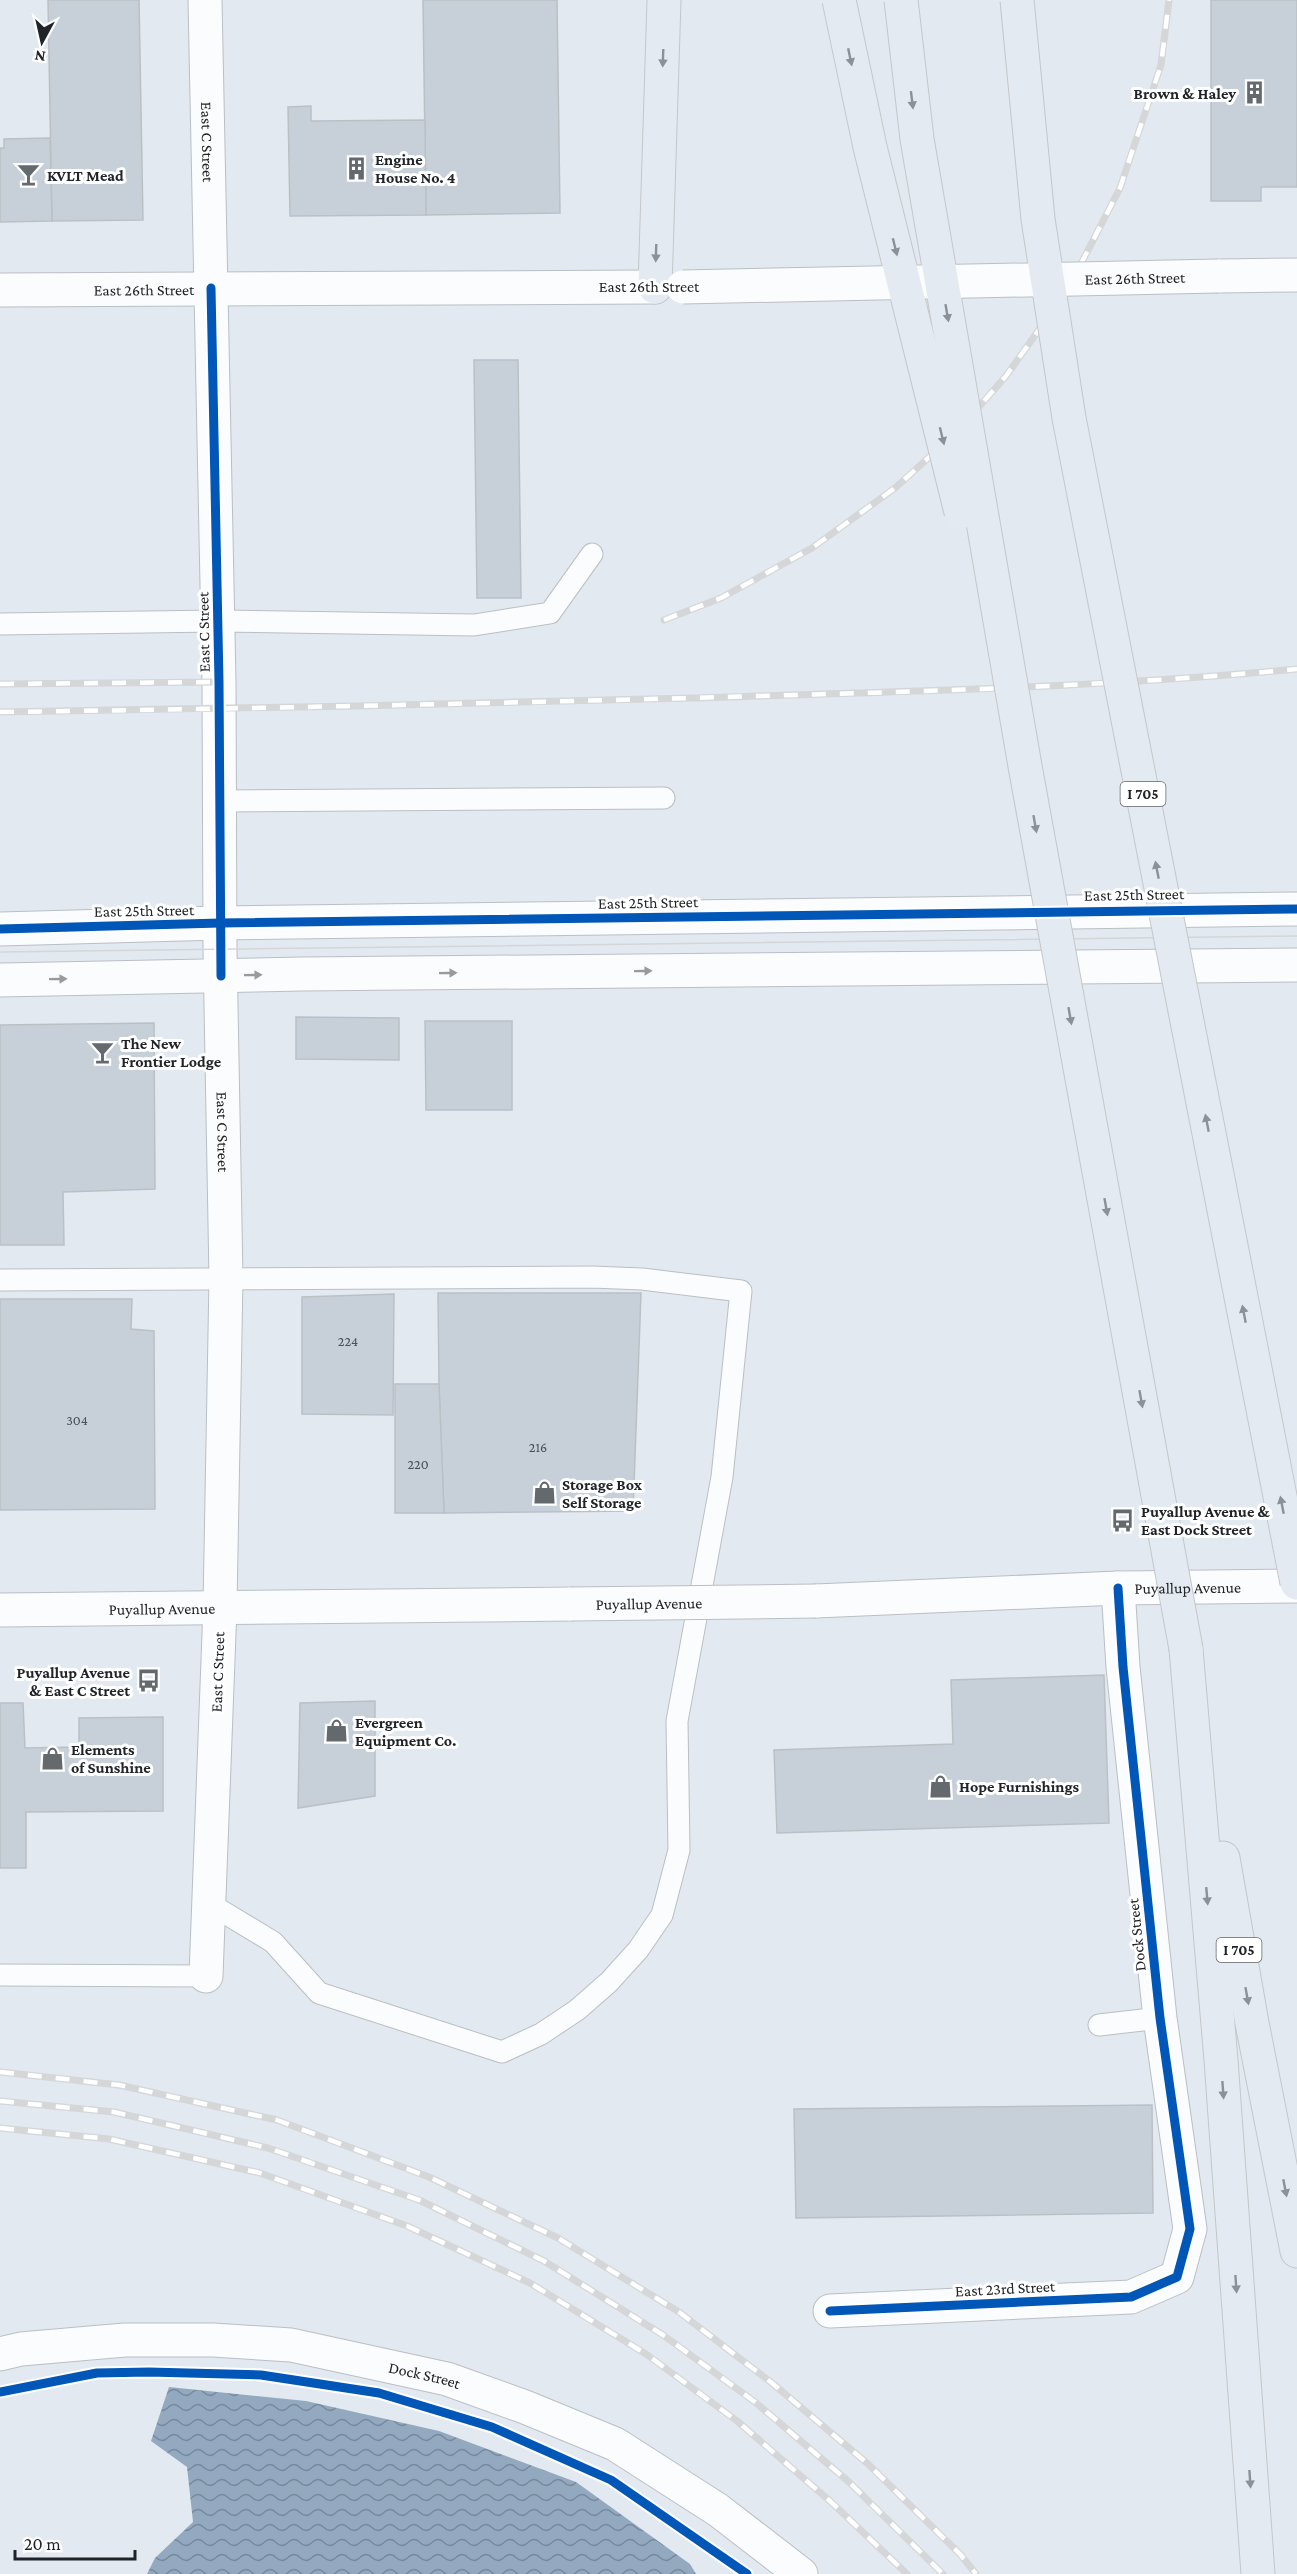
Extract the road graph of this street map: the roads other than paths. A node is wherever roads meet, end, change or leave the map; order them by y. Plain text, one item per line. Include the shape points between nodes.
1 (205, 0) edge
2 (664, 0) edge
3 (839, 0) edge
4 (901, 0) edge
5 (1017, 0) edge
6 (1297, 275) edge
7 (669, 287) junction
8 (212, 288) junction
9 (0, 290) edge
10 (592, 554) dead end
11 (218, 621) junction
12 (0, 624) edge
13 (1025, 766) junction
14 (664, 798) dead end
15 (220, 801) junction
16 (1297, 909) edge
17 (220, 923) junction
18 (0, 929) edge
19 (1297, 965) edge
20 (221, 976) junction
21 (0, 980) edge
22 (226, 1278) junction
23 (0, 1280) edge
24 (1297, 1585) edge
25 (1118, 1588) junction
26 (220, 1607) junction
27 (0, 1610) edge
28 (1186, 1649) junction
29 (210, 1904) junction
30 (0, 1976) edge
31 (206, 1976) joint
32 (1160, 2018) junction
33 (1099, 2025) dead end
34 (1297, 2251) edge
35 (1177, 2277) joint
36 (830, 2311) dead end
37 (0, 2354) edge
38 (801, 2574) edge
39 (1258, 2574) edge

1 - 8 street, East C Street
2 -> 7 highway
3 -> 13 highway, I 705, bridge via 870,147
4 -> 13 highway, bridge via 917,139
24 -> 5 highway, I 705, bridge via 1069,418 1038,219
6 - 7 street, East 26th Street, bridge
7 - 8 street, East 26th Street
8 - 9 street, East 26th Street
8 - 11 street, East C Street
10 - 11 lane via 550,613 474,625
11 - 12 lane
11 - 15 street, East C Street
13 -> 28 highway, I 705, bridge
14 - 15 lane
15 - 17 street, East C Street
16 - 17 street, East 25th Street
17 - 18 street, East 25th Street
17 - 20 street, East C Street
20 -> 19 street
21 -> 20 street
20 - 22 street, East C Street
22 - 23 lane
22 - 26 street, East C Street
22 - 29 lane via 592,1277 741,1291 722,1477 677,1721 679,1850 662,1915 638,1950 577,2010 541,2034 502,2052 320,1993 273,1942
24 - 25 street, Puyallup Avenue
25 - 26 street, Puyallup Avenue, bridge via 816,1601
25 - 32 street, Dock Street
26 - 27 street, Puyallup Avenue
26 - 29 street, East C Street
28 -> 34 highway, I 705
28 -> 39 highway
29 - 31 street, East C Street
30 - 31 lane
32 - 33 lane
32 - 35 street, Dock Street via 1190,2229
35 - 36 street, East 23rd Street via 1131,2297
37 - 38 street, Dock Street via 125,2340 213,2340 291,2345 447,2379 615,2444 718,2510

